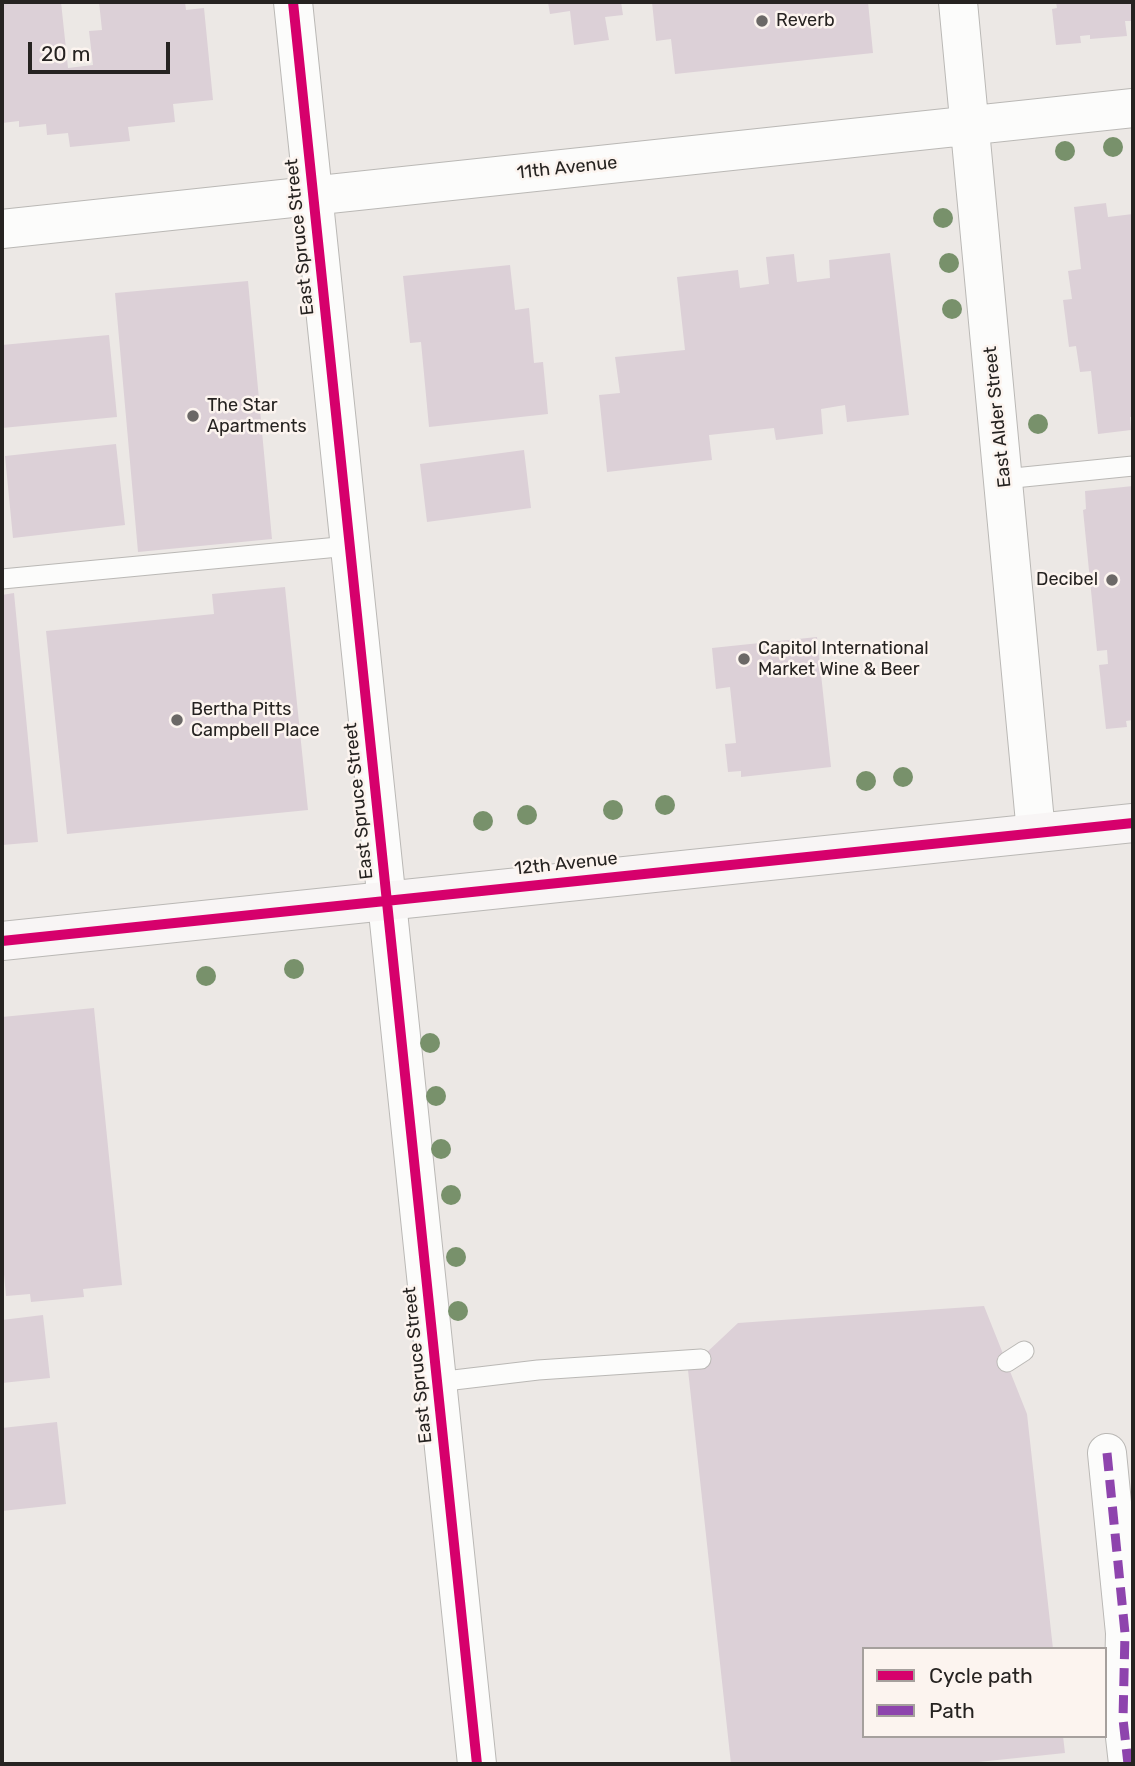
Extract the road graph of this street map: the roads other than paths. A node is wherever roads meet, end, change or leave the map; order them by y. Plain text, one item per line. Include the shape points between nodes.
1 (293, 2) edge
2 (958, 2) edge
3 (1133, 108) edge
4 (970, 126) junction
5 (314, 194) junction
6 (2, 229) edge
7 (1133, 466) edge
8 (1004, 479) junction
9 (349, 546) junction
10 (2, 579) edge
11 (1133, 823) edge
12 (1036, 833) junction
13 (387, 901) junction
14 (2, 941) edge
15 (1024, 1351) dead end
16 (701, 1359) dead end
17 (1007, 1362) dead end
18 (437, 1382) junction
19 (1107, 1453) dead end
20 (477, 1764) edge
21 (1128, 1764) edge

1 - 5 street, East Spruce Street
2 - 4 street, East Alder Street
3 - 4 street, 11th Avenue
4 - 5 street, 11th Avenue
4 - 8 street, East Alder Street
5 - 6 street, 11th Avenue
5 - 9 street, East Spruce Street
7 - 8 lane
8 - 12 street, East Alder Street
9 - 10 lane
9 - 13 street, East Spruce Street
11 - 12 main road, 12th Avenue
12 - 13 main road, 12th Avenue
13 - 14 main road, 12th Avenue
13 - 18 street, East Spruce Street
15 - 17 lane
16 - 18 lane
18 - 20 street, East Spruce Street
19 - 21 street via 1125,1633

